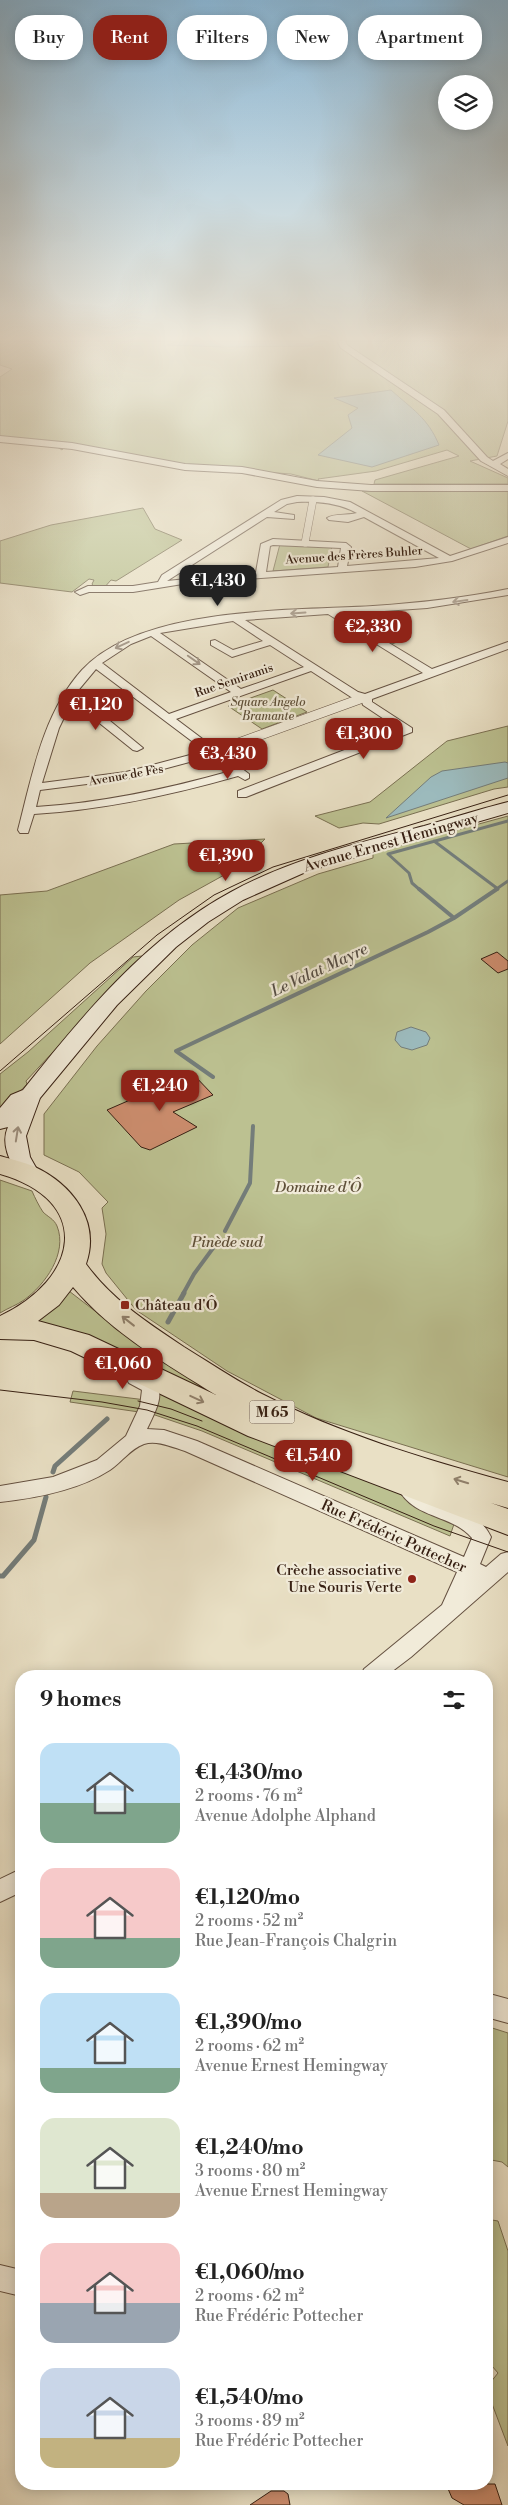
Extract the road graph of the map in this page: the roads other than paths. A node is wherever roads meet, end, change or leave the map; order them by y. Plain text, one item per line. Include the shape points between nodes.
1 (135, 458) edge
2 (483, 458) edge
3 (503, 458) edge
4 (495, 464) junction
5 (508, 473) edge
6 (317, 484) junction
7 (508, 488) edge
8 (314, 500) junction
9 (266, 514) junction
10 (364, 514) junction
11 (290, 517) dead end
12 (332, 518) dead end
13 (508, 540) edge
14 (305, 543) junction
15 (496, 544) junction
16 (508, 551) edge
17 (449, 559) junction
18 (342, 569) junction
19 (260, 575) junction
20 (164, 584) junction
21 (80, 592) dead end
22 (508, 592) edge
23 (329, 611) junction
24 (235, 618) junction
25 (153, 633) junction
26 (270, 642) junction
27 (216, 643) dead end
28 (508, 645) edge
29 (95, 663) junction
30 (310, 668) junction
31 (430, 673) junction
32 (240, 693) junction
33 (70, 694) junction
34 (363, 698) junction
35 (168, 718) junction
36 (137, 748) dead end
37 (216, 751) junction
38 (239, 772) junction
39 (36, 787) junction
40 (258, 787) junction
41 (242, 794) dead end
42 (508, 808) edge
43 (29, 811) junction
44 (24, 830) dead end
45 (30, 1094) junction
46 (0, 1122) edge
47 (0, 1165) edge
48 (28, 1173) junction
49 (73, 1266) junction
50 (0, 1328) edge
51 (88, 1347) junction
52 (133, 1440) junction
53 (0, 1494) edge
54 (501, 1517) edge
55 (508, 1560) edge
56 (467, 1568) junction
57 (488, 1577) junction
58 (449, 1612) junction
59 (379, 1670) edge
60 (15, 1883) edge
61 (0, 1891) edge
62 (493, 2007) edge
63 (508, 2012) edge
64 (0, 2278) edge
65 (15, 2282) edge

1 - 6 street via 184,467 258,472
2 - 4 street
3 - 4 street
4 - 5 street
6 - 7 street
6 - 8 street
8 - 9 street via 290,500
8 - 10 street via 339,501
8 - 14 street
9 - 11 street
9 - 20 street via 165,577
10 - 12 street via 348,519
10 - 17 street
13 - 15 street, Avenue des Frères Buhler
14 - 18 street via 346,547
14 - 19 street via 266,544
15 - 16 street
15 - 17 street, Avenue des Frères Buhler
17 - 18 street, Avenue des Frères Buhler
18 - 19 street, Avenue des Frères Buhler
19 - 20 street, Avenue des Frères Buhler
20 - 21 street, Avenue des Frères Buhler via 122,591 88,589
22 -> 23 street via 448,602
23 -> 24 street
23 - 31 street
24 - 25 street
24 - 26 street
25 -> 29 street via 119,647
25 -> 32 street
26 - 27 street via 232,654
26 - 30 street
28 - 31 street, Avenue de Fès
29 - 33 street
29 - 35 street
30 - 32 street, Rue Semiramis
30 - 34 street
31 - 34 street, Avenue de Fès
32 - 35 street, Rue Semiramis
33 - 36 street
33 - 39 street via 53,725
34 - 37 street, Avenue de Fès
34 - 40 street via 408,730
35 - 37 street
37 - 38 street
37 - 39 street, Avenue de Fès via 132,776
38 - 40 street
38 - 43 street via 130,800
39 - 43 street
40 - 41 street
42 - 45 main road, Avenue Ernest Hemingway via 318,861 229,900 186,927 146,963
43 - 44 street
45 - 46 main road, Avenue Ernest Hemingway via 19,1100
48 -> 45 main road, Avenue Ernest Hemingway via 19,1157 15,1136 30,1104
47 - 48 main road
48 - 49 main road via 52,1187 74,1214 78,1240
49 - 50 main road via 44,1303
54 -> 49 main road, M 65 via 379,1455 261,1407 207,1376 146,1335 90,1291
50 - 51 main road, M 65 via 54,1334
51 - 52 street via 151,1389 150,1403
51 -> 54 main road, M 65 via 258,1428 403,1484
52 - 53 street via 103,1464 70,1480
52 - 56 street, Rue Frédéric Pottecher via 163,1437 191,1446
54 - 56 street
55 - 57 street
56 - 57 street, Rue Frédéric Pottecher
56 - 58 street
57 - 58 street
58 - 59 street
60 - 61 street
62 - 63 street
64 - 65 street

